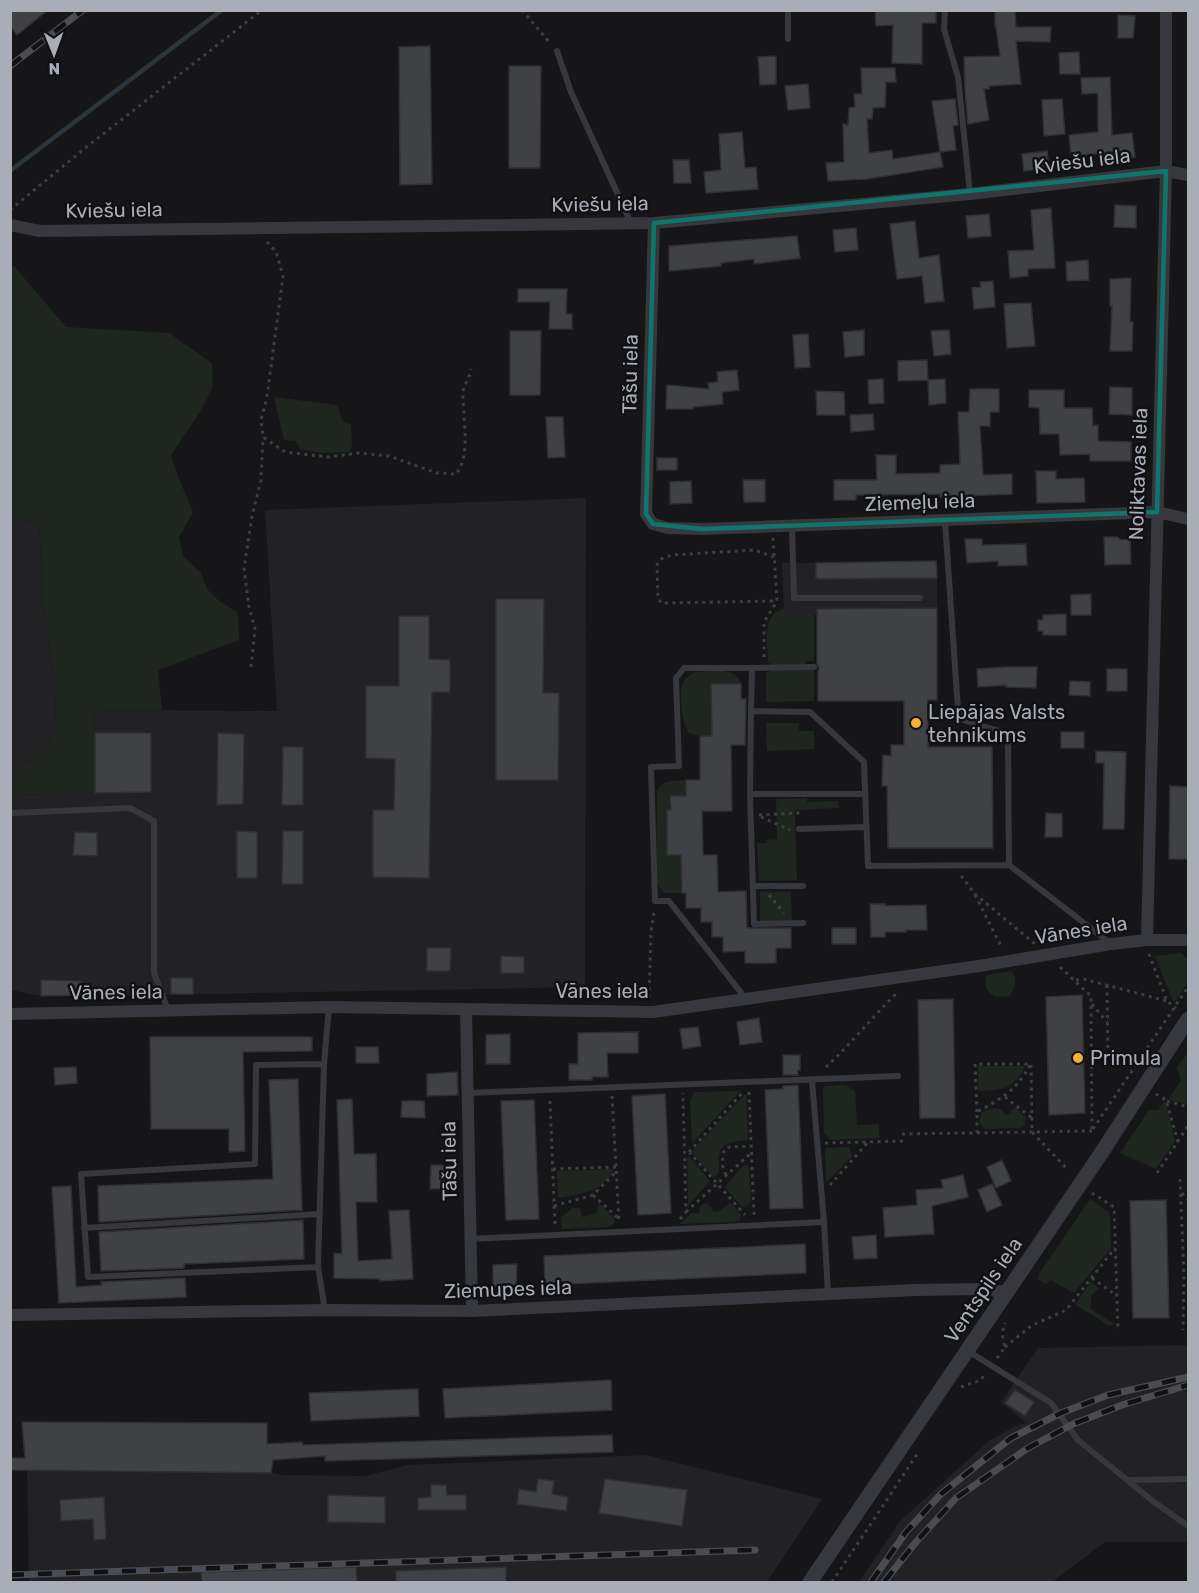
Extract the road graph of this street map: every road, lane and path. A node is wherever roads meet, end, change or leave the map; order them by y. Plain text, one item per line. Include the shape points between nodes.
1 (262, 10) edge
2 (522, 10) edge
3 (788, 10) edge
4 (945, 10) edge
5 (1166, 10) edge
6 (788, 39) dead end
7 (557, 51) joint
8 (1166, 171) junction
9 (1188, 175) edge
10 (970, 194) junction
11 (10, 210) edge
12 (631, 223) junction
13 (654, 223) junction
14 (10, 225) edge
15 (254, 227) junction
16 (471, 369) dead end
17 (263, 437) junction
18 (1156, 512) junction
19 (1188, 519) edge
20 (945, 520) junction
21 (653, 524) joint
22 (773, 526) junction
23 (792, 526) junction
24 (774, 557) junction
25 (920, 598) dead end
26 (777, 601) junction
27 (251, 667) dead end
28 (814, 667) dead end
29 (752, 668) junction
30 (765, 668) junction
31 (751, 711) junction
32 (750, 794) junction
33 (865, 794) junction
34 (10, 813) edge
35 (866, 827) junction
36 (799, 829) junction
37 (952, 865) junction
38 (1009, 865) junction
39 (753, 886) junction
40 (761, 886) junction
41 (803, 886) dead end
42 (975, 894) junction
43 (655, 901) junction
44 (794, 923) junction
45 (803, 923) dead end
46 (1147, 940) junction
47 (1188, 940) edge
48 (1111, 944) junction
49 (1047, 955) junction
50 (1009, 961) junction
51 (1074, 980) junction
52 (1107, 986) junction
53 (1188, 987) edge
54 (897, 993) dead end
55 (746, 999) junction
56 (1167, 1000) junction
57 (1091, 1002) junction
58 (329, 1007) junction
59 (1175, 1007) junction
60 (466, 1010) junction
61 (168, 1011) junction
62 (648, 1012) junction
63 (10, 1014) edge
64 (1185, 1015) edge
65 (1108, 1024) junction
66 (1108, 1057) dead end
67 (324, 1064) junction
68 (1031, 1064) junction
69 (898, 1076) dead end
70 (812, 1081) junction
71 (683, 1085) junction
72 (612, 1088) junction
73 (550, 1090) junction
74 (468, 1093) junction
75 (1156, 1094) dead end
76 (1005, 1097) junction
77 (1166, 1100) junction
78 (1188, 1107) edge
79 (977, 1112) junction
80 (1032, 1118) junction
81 (1188, 1126) edge
82 (1092, 1131) junction
83 (1032, 1132) junction
84 (977, 1133) junction
85 (902, 1134) dead end
86 (869, 1141) junction
87 (905, 1141) dead end
88 (1178, 1142) junction
89 (818, 1143) junction
90 (751, 1146) junction
91 (687, 1152) junction
92 (751, 1152) junction
93 (616, 1167) junction
94 (553, 1169) junction
95 (1067, 1169) dead end
96 (616, 1172) junction
97 (1157, 1173) dead end
98 (726, 1175) junction
99 (1180, 1179) dead end
100 (717, 1184) junction
101 (1091, 1192) dead end
102 (1181, 1192) junction
103 (822, 1194) junction
104 (593, 1195) junction
105 (1188, 1200) edge
106 (554, 1206) junction
107 (686, 1212) junction
108 (320, 1214) junction
109 (619, 1219) junction
110 (824, 1222) junction
111 (754, 1226) junction
112 (84, 1228) junction
113 (671, 1229) junction
114 (620, 1232) junction
115 (555, 1235) junction
116 (470, 1239) junction
117 (1115, 1248) junction
118 (318, 1268) junction
119 (1092, 1277) junction
120 (1006, 1292) junction
121 (828, 1294) junction
122 (1117, 1296) junction
123 (325, 1311) junction
124 (472, 1311) junction
125 (10, 1315) edge
126 (1009, 1317) dead end
127 (1183, 1330) dead end
128 (1118, 1331) dead end
129 (1005, 1347) junction
130 (968, 1350) junction
131 (992, 1364) junction
132 (960, 1388) dead end
133 (918, 1453) dead end
134 (1188, 1479) edge
135 (1127, 1480) junction
136 (1188, 1526) edge
137 (810, 1582) edge
138 (832, 1582) edge

1 - 11 path
2 - 7 path
3 - 6 lane
4 - 10 lane via 944,29 958,77
5 - 8 street, Noliktavas iela
7 - 12 lane via 570,92
8 - 9 street, Kviešu iela
8 - 10 street, Kviešu iela
8 - 18 street, Noliktavas iela
10 - 13 street, Kviešu iela
12 - 13 street, Kviešu iela
12 - 15 street, Kviešu iela
13 - 21 street, Tāšu iela via 646,514
14 - 15 street, Kviešu iela via 40,231
15 - 17 path via 276,252 283,276 261,420
16 - 17 path via 463,388 463,465 456,474 437,473 389,456 358,453 330,457 285,452
17 - 27 path via 261,480 243,568 255,629
18 - 19 street, Ziemeļu iela
18 - 20 street, Ziemeļu iela
18 - 46 street, Noliktavas iela
20 - 23 street, Ziemeļu iela
20 - 38 lane via 958,710 963,720 996,730 1008,740
21 - 22 street, Ziemeļu iela via 702,529
22 - 23 street, Ziemeļu iela
22 - 24 path
23 - 25 lane via 794,598
24 - 26 path
24 - 26 path via 755,550 672,555 657,565 658,598 661,603
26 - 30 path via 764,622
28 - 30 lane
29 - 30 lane
29 - 31 lane
29 - 43 lane via 684,668 676,678 679,766 651,768
31 - 32 lane
31 - 33 lane via 810,712 864,762
32 - 33 lane
32 - 39 lane
33 - 35 lane
34 - 61 lane via 130,808 154,820 154,973
35 - 36 lane
35 - 37 lane via 868,866
36 - 36 path via 798,813 756,815 799,834
37 - 38 lane
37 - 42 path
38 - 48 lane
39 - 40 lane
39 - 44 lane via 754,924
40 - 41 lane
40 - 44 path
42 - 49 path
42 - 50 path
43 - 55 lane via 669,901
43 - 62 path
44 - 45 lane
46 - 47 street, Vānes iela
46 - 48 street, Vānes iela
46 - 56 path
48 - 49 street, Vānes iela
49 - 50 street, Vānes iela
49 - 51 path
50 - 55 street, Vānes iela
51 - 52 path
51 - 57 path via 1091,996
52 - 56 path
52 - 65 path
53 - 59 path
54 - 70 path
55 - 62 street, Vānes iela
56 - 59 path
57 - 65 path
57 - 82 path
58 - 60 street, Vānes iela
58 - 61 street, Vānes iela
58 - 67 lane
59 - 64 path
59 - 82 path
60 - 62 street, Vānes iela
60 - 74 street, Tāšu iela
61 - 63 street, Vānes iela
64 - 120 street, Ventspils iela via 1102,1152
65 - 66 path
67 - 108 lane
67 - 112 lane via 256,1065 255,1164 81,1174
68 - 76 path
68 - 79 path via 975,1065
68 - 80 path
69 - 70 lane
70 - 71 lane
70 - 89 lane
71 - 72 lane
71 - 91 path
72 - 73 lane
72 - 93 path
73 - 74 lane
73 - 94 path
74 - 116 street, Tāšu iela
75 - 77 path
76 - 79 path
76 - 80 path
77 - 78 path
77 - 88 path
79 - 84 path
80 - 83 path
81 - 88 path
82 - 83 path
83 - 84 path
83 - 95 path
84 - 85 path
86 - 87 path
86 - 89 path
86 - 103 path
88 - 97 path
89 - 103 lane
90 - 91 path via 749,1086
90 - 92 path
90 - 98 path via 724,1150 722,1165
91 - 100 path
91 - 107 path
92 - 98 path
92 - 111 path
93 - 94 path
93 - 96 path
94 - 106 path
96 - 104 path
96 - 109 path
98 - 100 path
99 - 102 path
100 - 107 path
100 - 111 path
101 - 117 path via 1114,1207
102 - 105 path
102 - 127 path
103 - 110 lane
104 - 106 path
104 - 109 path
106 - 115 path
107 - 113 path
108 - 112 lane
108 - 118 lane
109 - 114 path
110 - 111 lane
110 - 121 lane
111 - 113 lane
112 - 118 lane via 88,1277
113 - 114 lane
114 - 115 lane
115 - 116 lane
116 - 124 street, Tāšu iela
117 - 119 path
117 - 122 path
118 - 123 lane
119 - 122 path
119 - 129 path via 1066,1310 1032,1326
120 - 121 street, Ziemupes iela via 982,1289
120 - 130 street, Ventspils iela
121 - 124 street, Ziemupes iela
122 - 128 path
123 - 124 street, Ziemupes iela
123 - 125 street, Ziemupes iela
126 - 129 path via 1002,1333
129 - 131 path
130 - 131 lane
130 - 137 street, Ventspils iela
131 - 132 path via 981,1380
131 - 135 lane via 1051,1403 1078,1440
133 - 138 path
134 - 135 lane
135 - 136 lane

